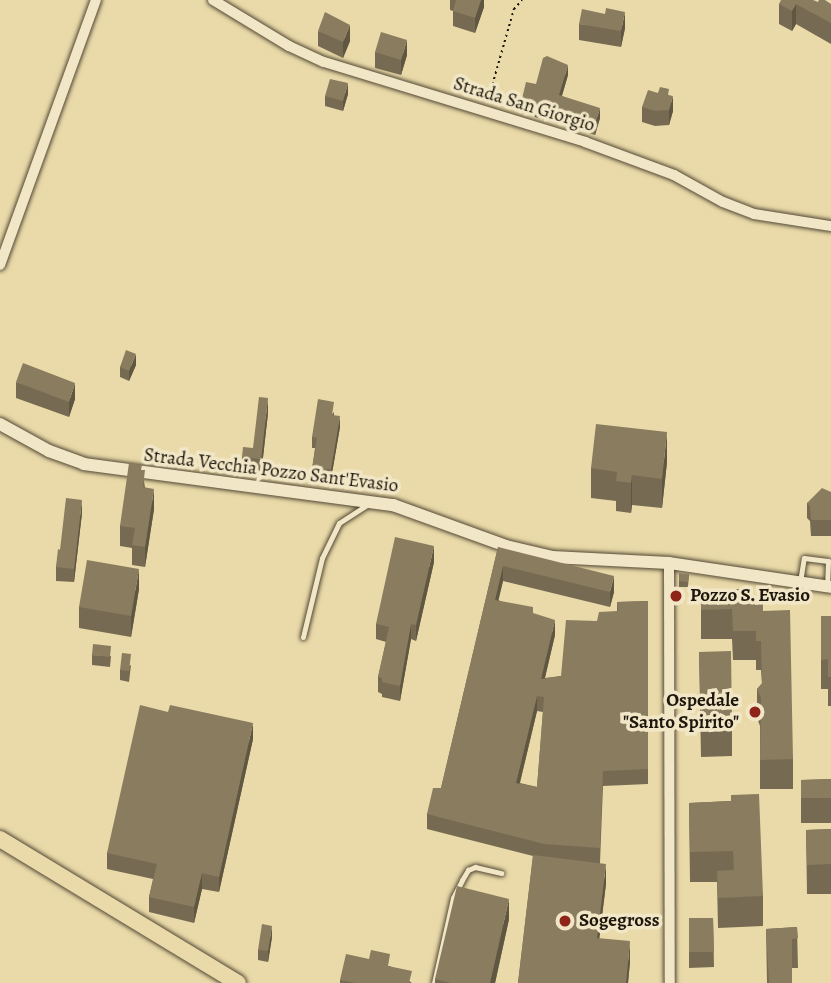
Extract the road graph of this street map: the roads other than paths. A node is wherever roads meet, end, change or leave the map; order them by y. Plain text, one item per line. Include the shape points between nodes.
1 (96, 0) edge
2 (213, 0) edge
3 (831, 226) edge
4 (0, 265) edge
5 (0, 424) edge
6 (372, 502) junction
7 (669, 563) junction
8 (800, 582) junction
9 (829, 586) edge
10 (303, 637) dead end
11 (0, 839) edge
12 (501, 873) dead end
13 (238, 983) edge
14 (434, 983) edge
15 (670, 983) edge

1 - 4 street
2 - 3 street, Strada San Giorgio via 324,62 585,142 674,175 754,214
5 - 6 street, Strada Vecchia Pozzo Sant'Evasio via 84,464
6 - 7 street, Strada Vecchia Pozzo Sant'Evasio via 416,511 552,557
6 - 10 lane via 339,523 322,558
7 - 8 street, Strada Vecchia Pozzo Sant'Evasio
7 - 15 street
8 - 9 street, Strada Vecchia Pozzo Sant'Evasio
8 - 9 lane via 804,558 828,561
11 - 13 main road
12 - 14 lane via 486,868 468,870 453,898

